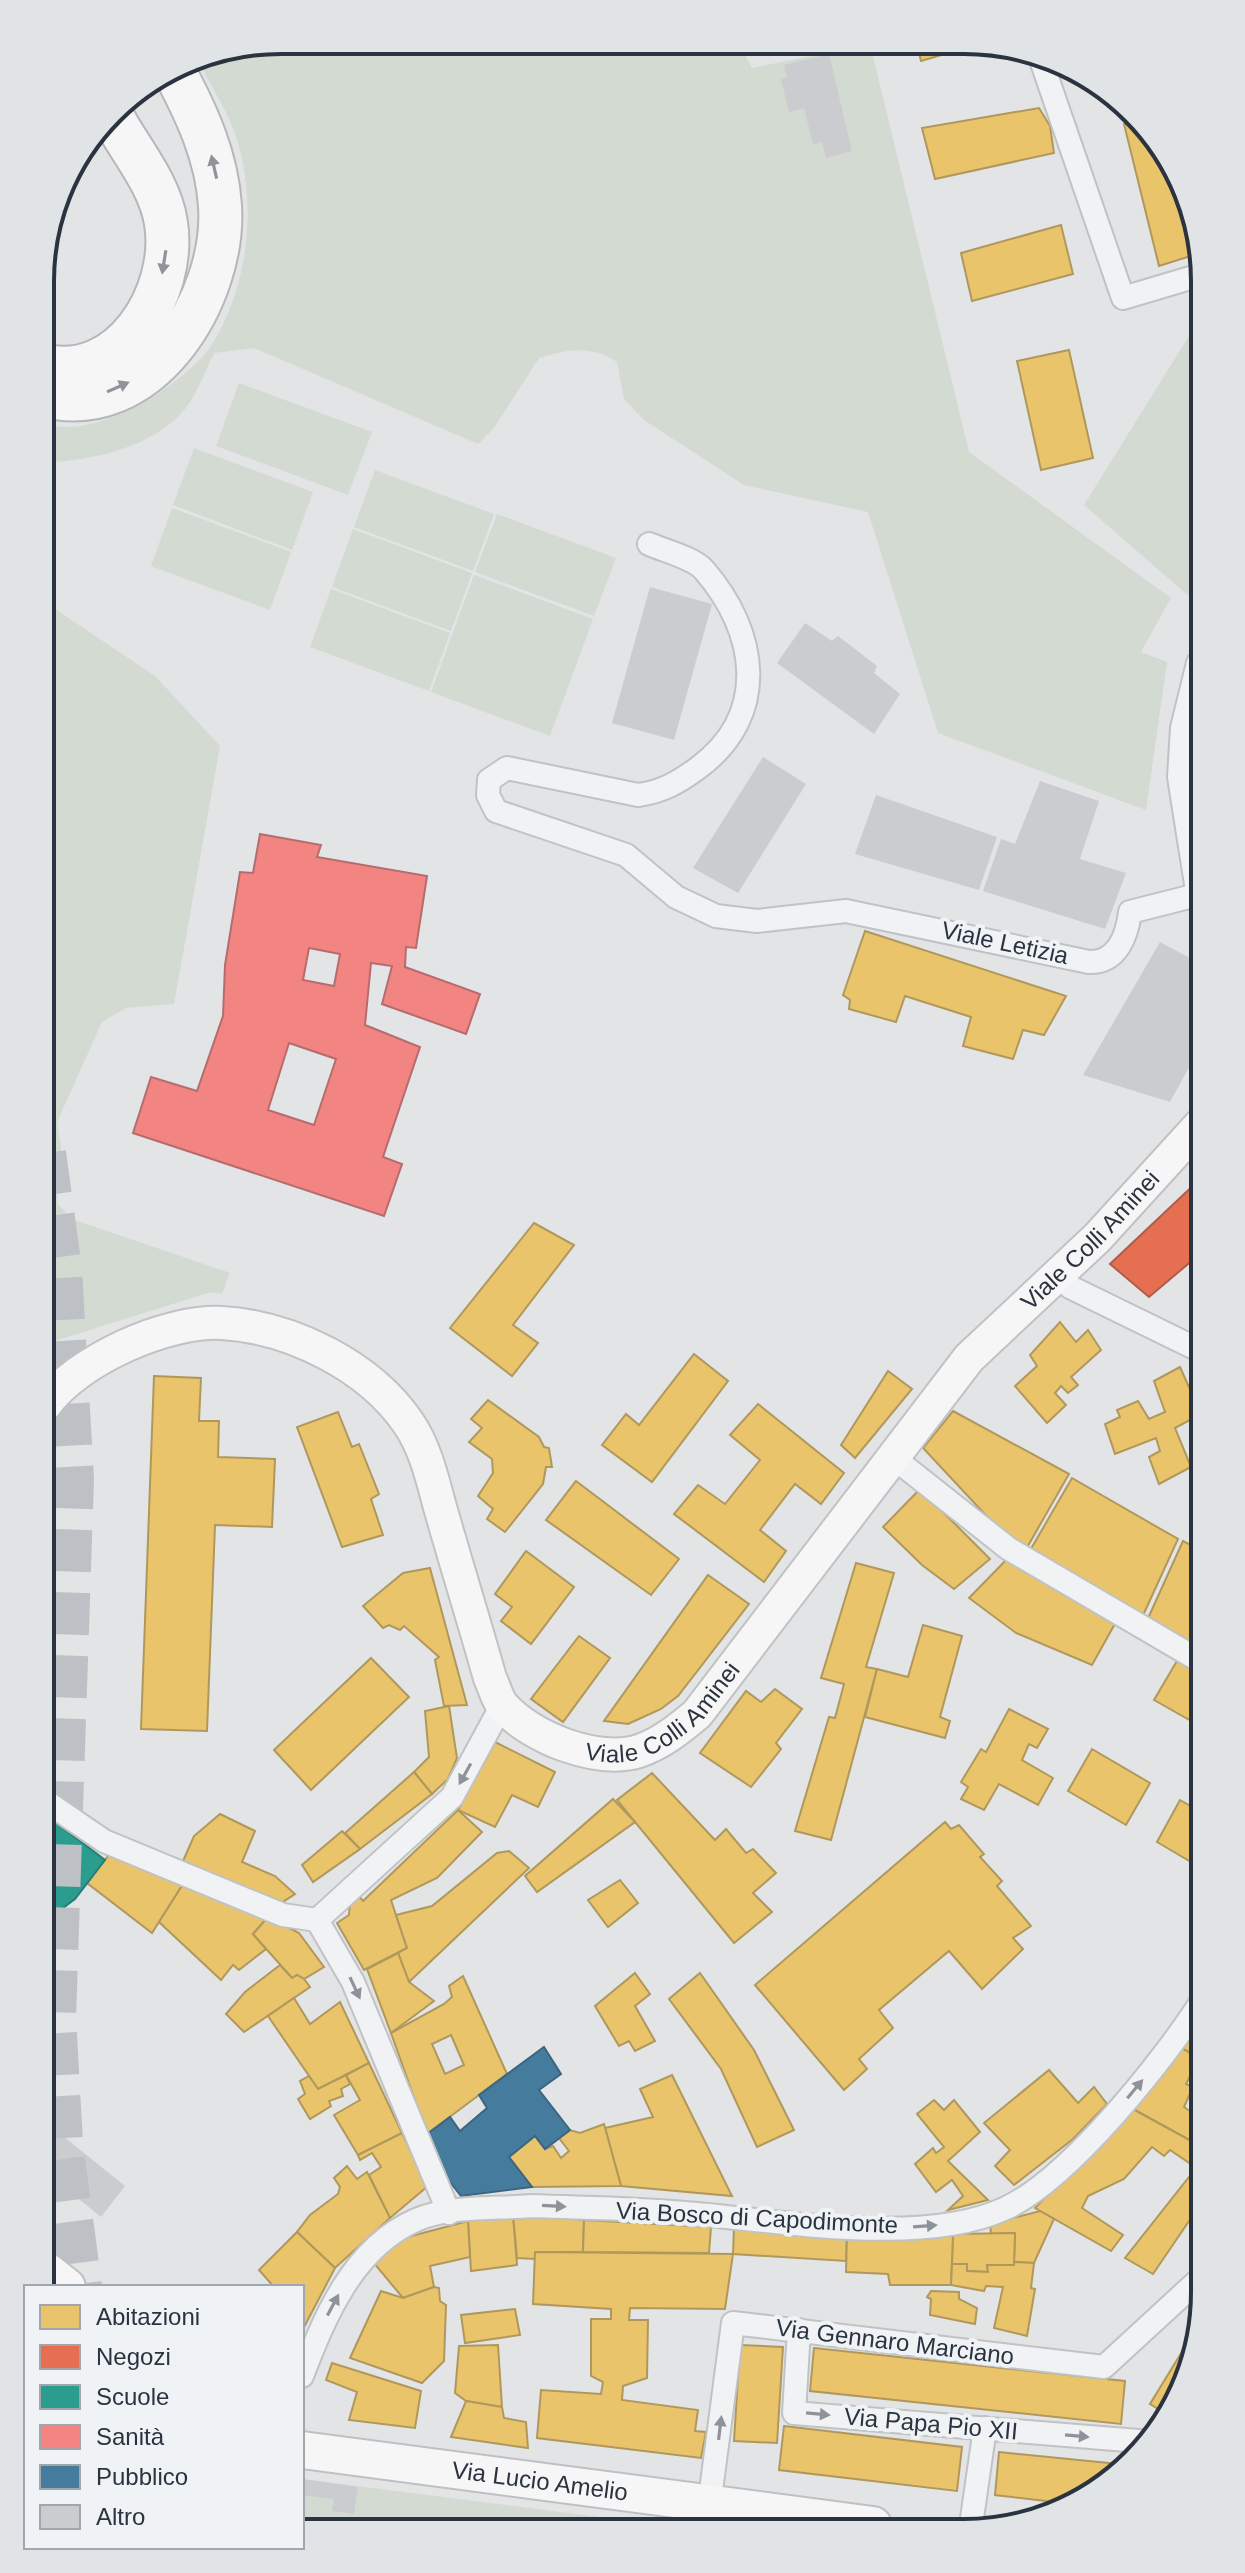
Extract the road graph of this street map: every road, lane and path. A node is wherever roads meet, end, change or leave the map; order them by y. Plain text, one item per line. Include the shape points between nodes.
1 (1044, 69) edge
2 (178, 79) edge
3 (117, 124) edge
4 (1191, 278) edge
5 (54, 366) edge
6 (54, 396) edge
7 (649, 544) dead end
8 (1191, 683) edge
9 (1191, 854) edge
10 (1191, 900) edge
11 (1191, 1135) edge
12 (1070, 1287) dead end
13 (1191, 1346) edge
14 (54, 1396) edge
15 (904, 1466) dead end
16 (1191, 1656) edge
17 (502, 1705) junction
18 (54, 1807) edge
19 (317, 1920) junction
20 (1191, 2017) edge
21 (449, 2213) junction
22 (1191, 2287) edge
23 (799, 2330) junction
24 (304, 2371) edge
25 (985, 2428) junction
26 (1136, 2441) edge
27 (304, 2450) edge
28 (709, 2506) junction
29 (821, 2519) edge
30 (972, 2519) edge

1 - 4 street via 1123,298
6 -> 2 highway via 90,397 136,379 176,345 203,294 221,208 217,177
3 -> 5 highway via 161,202 167,225 162,275 145,319 111,354 78,367
7 - 10 street, Viale Letizia via 703,567 742,627 750,695 732,739 681,781 657,793 617,793 507,768 489,780 488,795 496,811 626,855 692,907 737,920 846,911 1099,962 1108,959 1123,939 1130,912
8 - 9 street via 1179,777
11 - 17 main road, Viale Colli Aminei via 1097,1238 969,1358 738,1665 688,1722 638,1751 612,1755 552,1738
12 - 13 street
14 - 17 main road via 104,1356 199,1323 249,1327 337,1359 390,1400 423,1449
15 - 16 street via 1009,1549
17 -> 19 street via 452,1797
18 - 19 street via 104,1841 283,1915
19 -> 21 street via 353,1982
21 -> 20 street, Via Bosco di Capodimonte via 533,2206 872,2228 969,2220 1004,2210 1032,2193 1082,2148
24 -> 21 street, Via Bosco di Capodimonte via 336,2297 372,2250 418,2219
22 - 23 street, Via Gennaro Marciano via 1104,2367
23 -> 25 street, Via Papa Pio XII via 794,2413
28 -> 23 street, Via Gennaro Marciano via 733,2323
25 -> 26 street, Via Papa Pio XII
25 - 30 street
27 - 28 main road, Via Lucio Amelio
28 - 29 main road, Via Lucio Amelio

